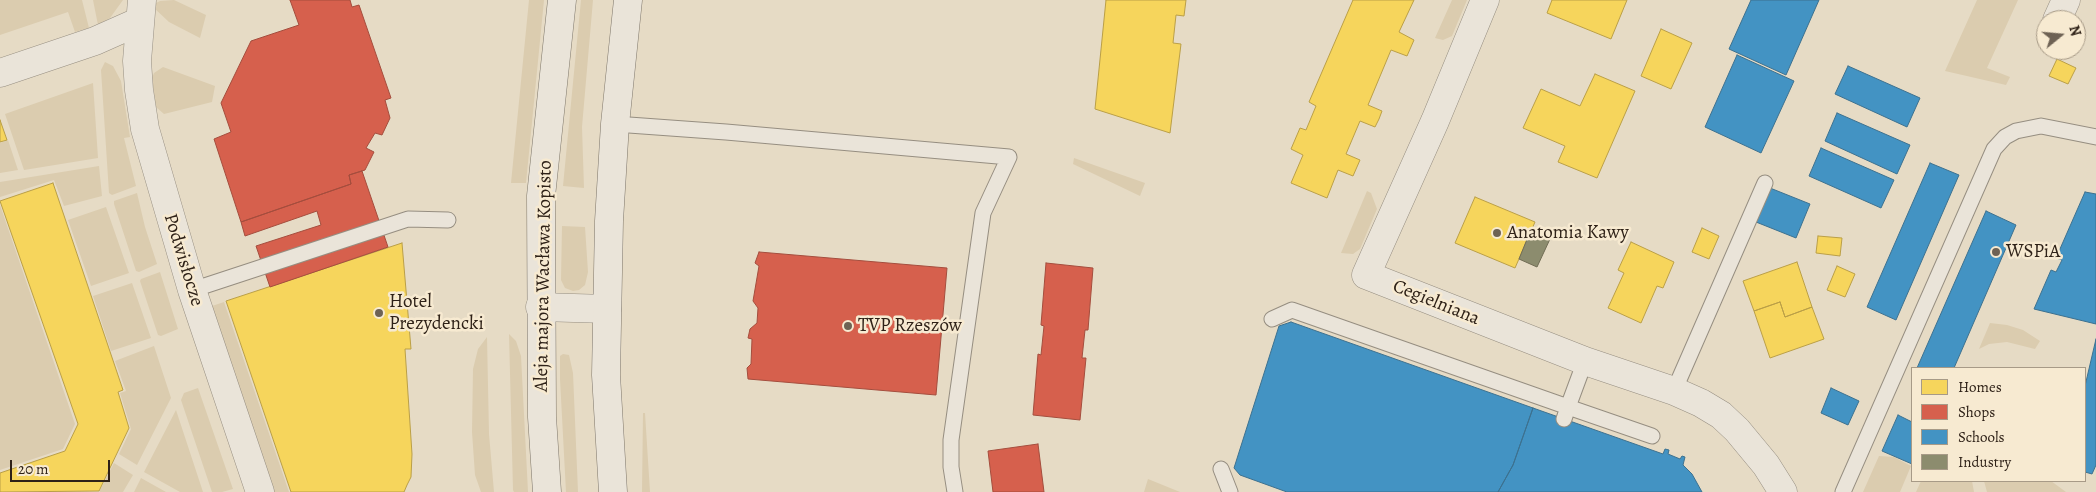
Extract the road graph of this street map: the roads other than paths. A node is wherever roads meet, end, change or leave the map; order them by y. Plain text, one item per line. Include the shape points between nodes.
1 (562, 0) edge
2 (628, 0) edge
3 (1485, 0) edge
4 (141, 10) edge
5 (0, 73) edge
6 (615, 124) junction
7 (2096, 137) edge
8 (1765, 182) dead end
9 (448, 220) dead end
10 (192, 290) junction
11 (540, 307) junction
12 (607, 309) junction
13 (1272, 319) dead end
14 (1585, 361) junction
15 (1674, 390) junction
16 (1566, 413) junction
17 (1652, 436) dead end
18 (1221, 469) dead end
19 (260, 492) edge
20 (547, 492) edge
21 (613, 492) edge
22 (955, 492) edge
23 (1230, 492) edge
24 (1783, 492) edge
25 (1843, 492) edge

1 - 11 street, Aleja majora Wacława Kopisto via 541,196
2 - 6 street
3 - 14 street, Cegielniana via 1366,275
4 - 5 street, Podwisłocze via 95,41
4 - 10 street, Podwisłocze via 138,70 145,129
6 - 12 street
6 - 22 lane via 1009,157 983,214 951,440
7 - 25 lane via 2041,126 2005,136 1994,149
8 - 15 lane
9 - 10 lane via 408,219
10 - 19 street, Podwisłocze
11 - 12 street
11 - 20 street, Aleja majora Wacława Kopisto
12 - 21 street via 606,375
13 - 16 lane via 1292,310
14 - 15 street, Cegielniana
14 - 16 lane
15 - 24 street, Cegielniana via 1721,414 1766,465
16 - 17 lane
18 - 23 lane

